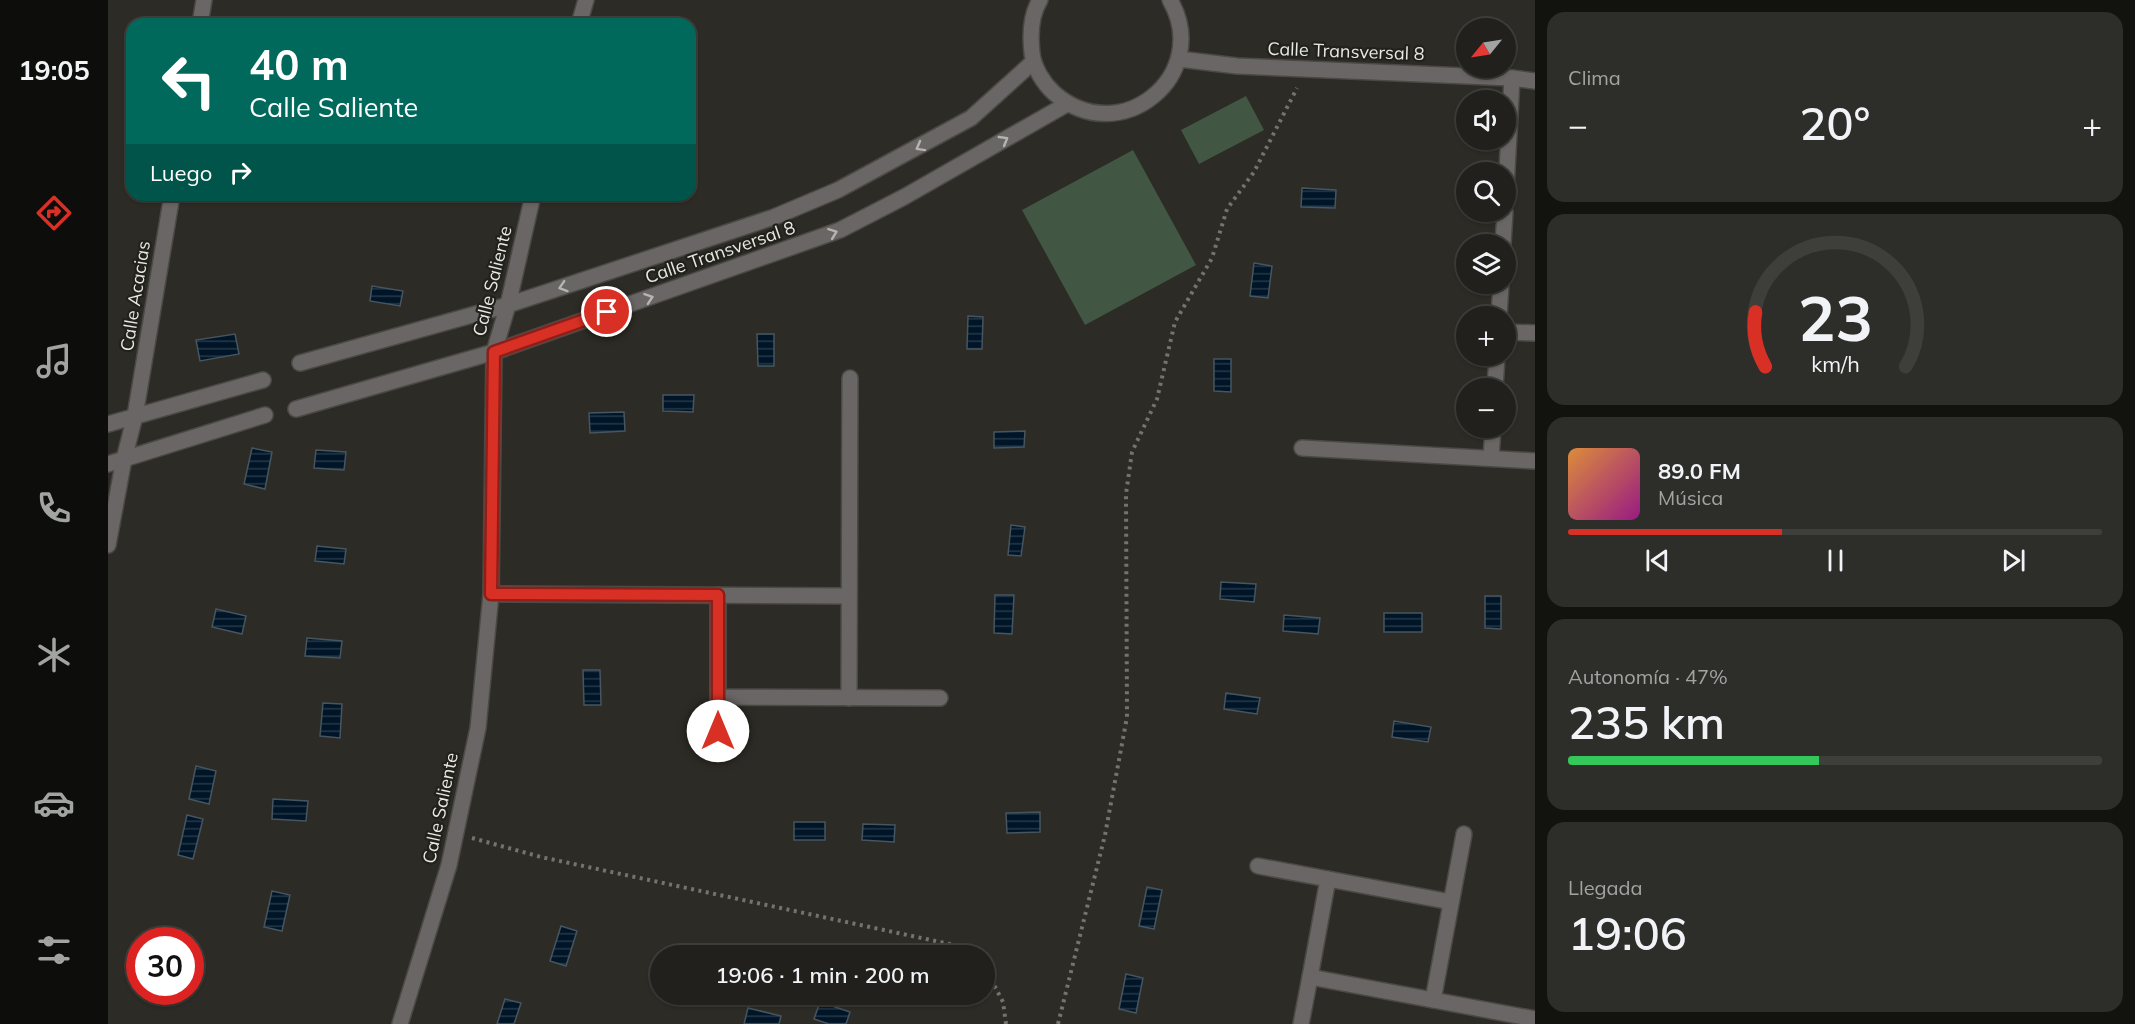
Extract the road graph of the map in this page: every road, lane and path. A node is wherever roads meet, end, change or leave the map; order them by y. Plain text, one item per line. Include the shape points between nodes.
1 (204, 0) edge
2 (586, 0) edge
3 (1040, 0) edge
4 (1170, 0) edge
5 (201, 18) edge
6 (581, 18) edge
7 (1179, 59) junction
8 (1033, 62) junction
9 (1307, 69) junction
10 (1456, 76) edge
11 (1512, 78) joint
12 (1535, 81) edge
13 (1066, 104) junction
14 (1507, 162) edge
15 (171, 201) edge
16 (533, 201) edge
17 (508, 305) junction
18 (1516, 332) edge
19 (1535, 333) edge
20 (494, 352) junction
21 (300, 363) dead end
22 (850, 378) dead end
23 (263, 380) dead end
24 (296, 409) dead end
25 (265, 415) dead end
26 (135, 416) junction
27 (108, 424) edge
28 (1492, 438) edge
29 (1302, 448) dead end
30 (1491, 458) junction
31 (124, 459) junction
32 (1535, 461) edge
33 (108, 464) edge
34 (108, 545) edge
35 (491, 594) junction
36 (718, 595) junction
37 (849, 596) junction
38 (718, 697) junction
39 (849, 698) junction
40 (940, 698) dead end
41 (717, 748) dead end
42 (455, 834) junction
43 (1464, 834) dead end
44 (1258, 866) dead end
45 (1328, 879) junction
46 (1451, 902) junction
47 (955, 945) edge
48 (1310, 977) junction
49 (995, 987) edge
50 (1433, 1000) junction
51 (1535, 1019) edge
52 (400, 1024) edge
53 (1006, 1024) edge
54 (1058, 1024) edge
55 (1301, 1024) edge

1 - 5 street
2 - 6 street
3 - 8 street via 1030,32
4 - 7 street via 1182,36
7 - 9 street, Calle Transversal 8
7 - 13 street via 1162,89 1134,109 1100,115
8 - 13 street via 1046,86
8 -> 17 street, Calle Transversal 8 via 972,118 838,190 774,217
9 - 10 street, Calle Transversal 8
9 - 54 path via 1254,172 1227,209 1212,258 1175,322 1157,399 1132,452 1126,494 1127,717 1105,835
11 - 12 street, Calle Transversal 8
11 - 14 street
20 -> 13 street, Calle Transversal 8 via 840,230
15 - 26 street, Calle Acacias
16 - 17 street, Calle Saliente
17 - 20 street, Calle Saliente
17 - 21 street, Calle Transversal 8
18 - 19 street
20 - 24 street, Calle Transversal 8
20 - 35 street, Calle Saliente
22 - 37 street
23 - 26 street
25 - 31 street
26 - 27 street
26 - 31 street, Calle Acacias
28 - 30 street
29 - 30 street
30 - 32 street
31 - 33 street
31 - 34 street, Calle Acacias
35 - 36 street
35 - 42 street, Calle Saliente via 478,728
36 - 37 street
36 - 38 street
37 - 39 street
38 - 39 street
38 - 41 street
39 - 40 street
42 - 47 path via 541,857
42 - 52 street, Calle Saliente
43 - 46 street
44 - 45 street
45 - 46 street
45 - 48 street
46 - 50 street
48 - 50 street
48 - 55 street
49 - 53 path via 1003,1002
50 - 51 street

